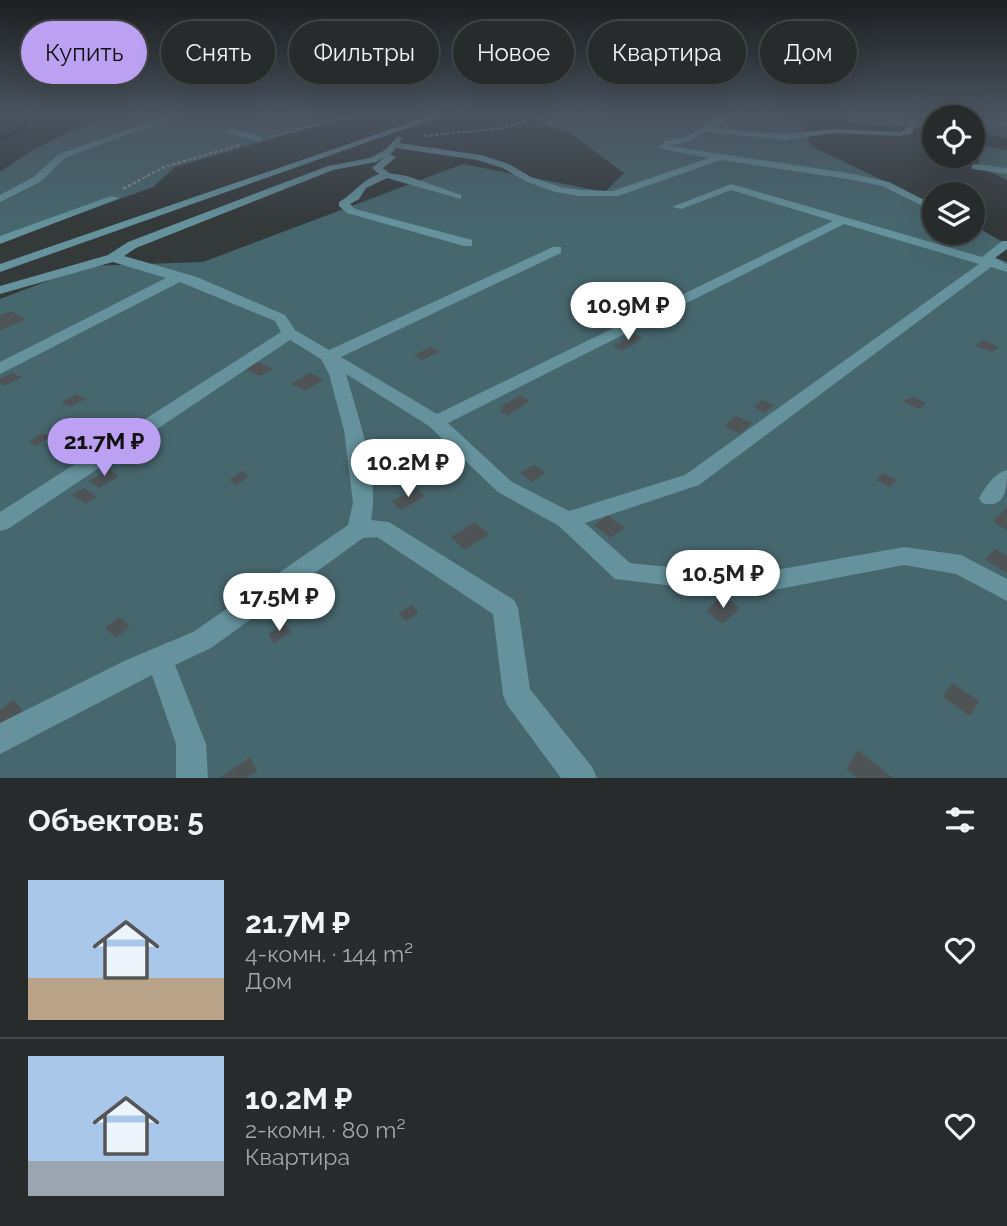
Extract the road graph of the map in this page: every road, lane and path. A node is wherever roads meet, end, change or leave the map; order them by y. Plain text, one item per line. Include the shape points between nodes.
1 (78, 150) edge
2 (218, 150) edge
3 (339, 150) edge
4 (386, 150) edge
5 (392, 150) edge
6 (431, 150) edge
7 (675, 150) edge
8 (718, 158) junction
9 (983, 168) edge
10 (1007, 171) edge
11 (386, 175) junction
12 (457, 197) dead end
13 (115, 198) joint
14 (0, 199) edge
15 (922, 202) edge
16 (677, 207) dead end
17 (845, 219) junction
18 (0, 240) edge
19 (468, 243) dead end
20 (1006, 244) edge
21 (557, 250) dead end
22 (113, 258) junction
23 (999, 265) edge
24 (0, 268) edge
25 (177, 278) junction
26 (0, 290) edge
27 (290, 333) junction
28 (328, 356) junction
29 (0, 369) edge
30 (436, 422) junction
31 (1007, 477) edge
32 (990, 498) dead end
33 (567, 520) junction
34 (0, 523) edge
35 (358, 530) junction
36 (1007, 592) edge
37 (160, 660) junction
38 (0, 738) edge
39 (192, 778) edge
40 (581, 778) edge

1 - 14 street via 62,156 36,180
2 - 13 path via 143,176
3 - 24 street
4 - 22 street via 373,160 331,168 132,245
5 - 11 street via 388,161 377,168
6 - 8 street via 478,157 559,190 614,194
7 - 8 street
8 - 15 street via 854,177 885,184
9 - 10 street
11 - 12 street
11 - 19 street via 362,186 343,204 351,211
13 - 18 street
16 - 17 street via 731,187
17 - 23 street
17 - 30 street
20 - 23 street via 988,257
21 - 28 street
22 - 25 street
22 - 26 street
23 - 33 street via 692,480
25 - 27 street via 192,280 280,318
25 - 29 street
27 - 28 street
27 - 34 street
28 - 30 street
28 - 35 street via 353,430 364,503
30 - 33 street via 505,487
31 - 32 street
33 - 36 street via 624,572 748,585 904,556 961,565
35 - 37 street via 202,640
35 - 40 street via 381,528 505,608 517,695
37 - 38 street
37 - 39 street via 191,744

